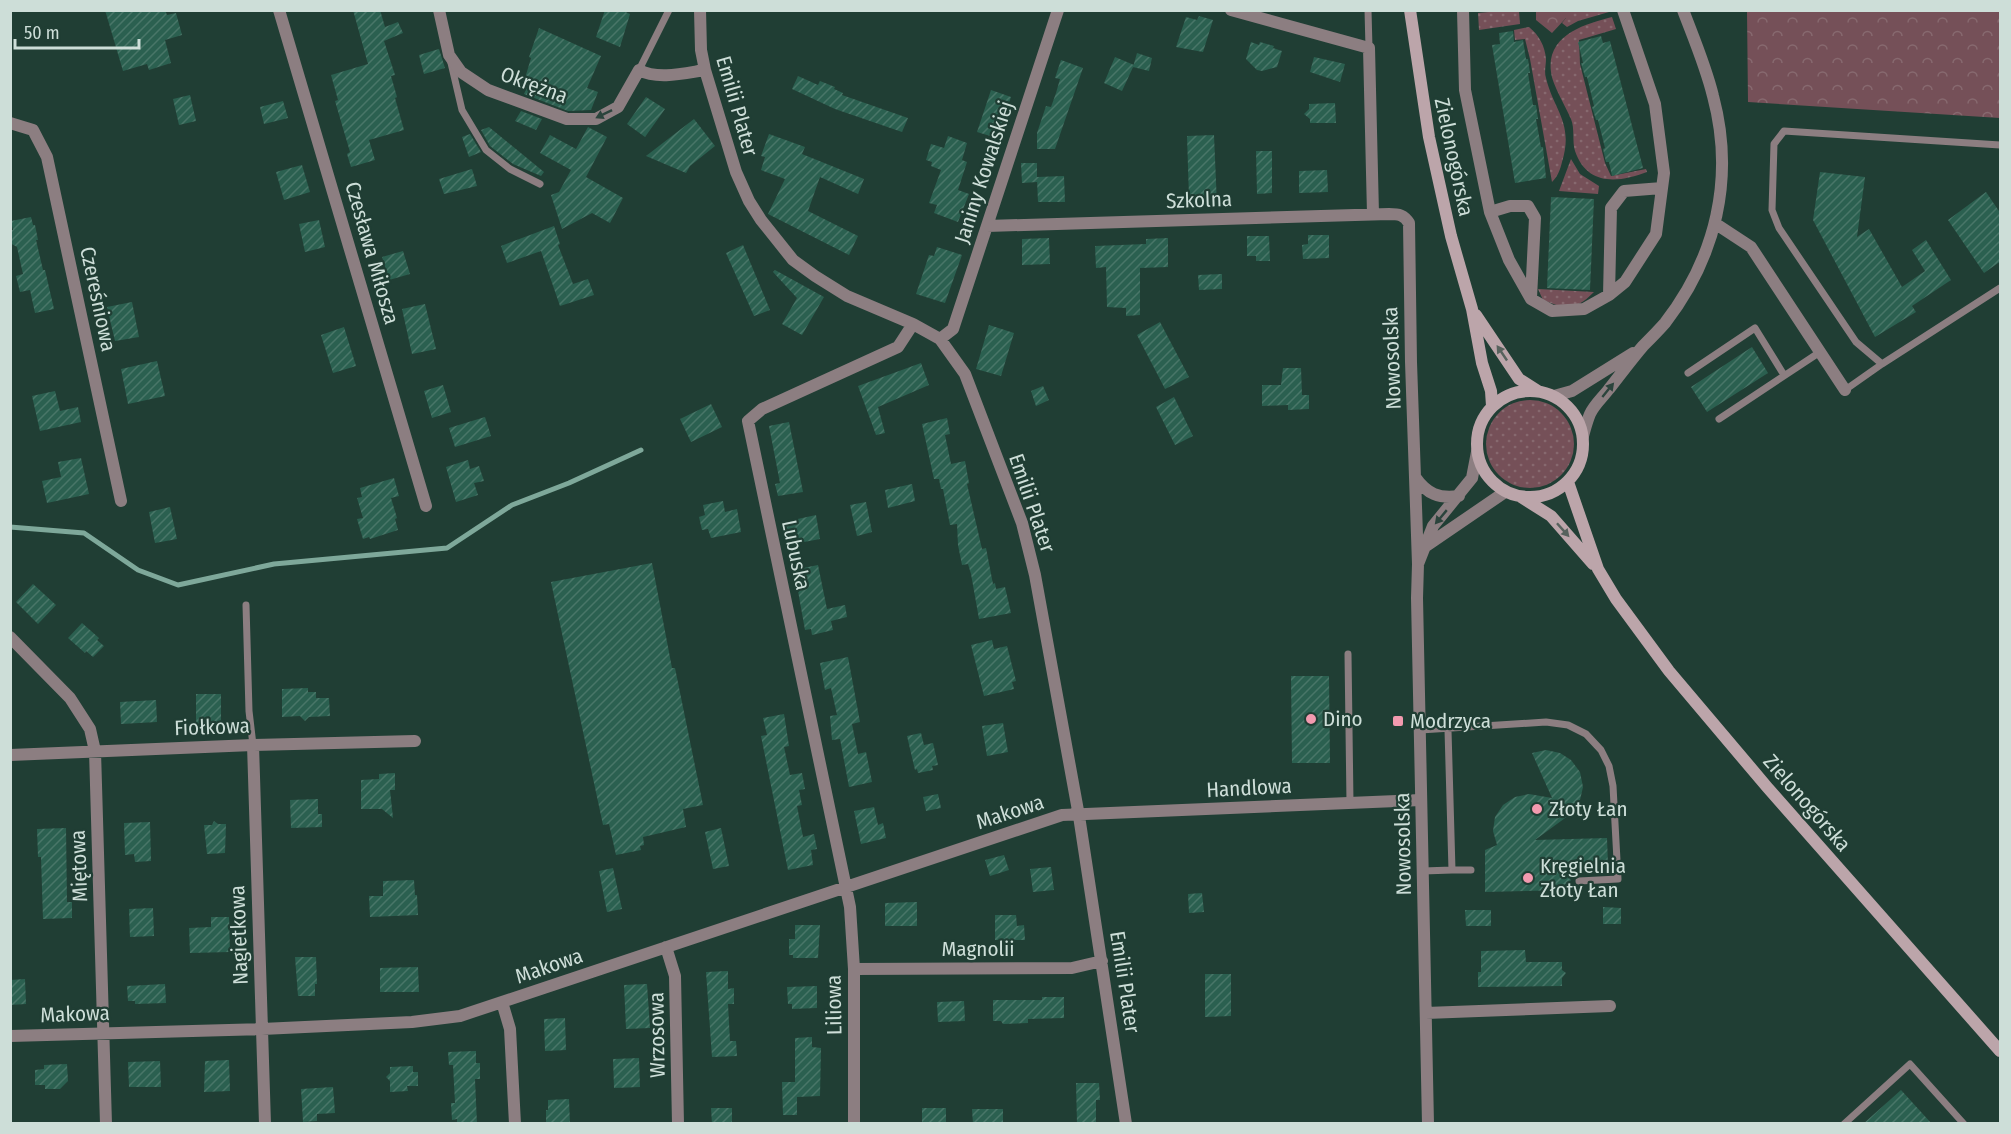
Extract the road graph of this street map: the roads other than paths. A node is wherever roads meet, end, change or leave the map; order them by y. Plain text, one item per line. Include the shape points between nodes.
1 (279, 10) edge
2 (439, 10) edge
3 (669, 10) edge
4 (700, 10) edge
5 (1058, 10) edge
6 (1231, 10) edge
7 (1368, 10) edge
8 (1410, 10) edge
9 (1462, 10) edge
10 (1623, 10) edge
11 (1683, 10) edge
12 (1368, 48) junction
13 (449, 55) junction
14 (639, 70) junction
15 (705, 70) junction
16 (10, 123) edge
17 (2001, 145) edge
18 (540, 184) dead end
19 (1662, 188) junction
20 (1490, 212) junction
21 (1373, 214) junction
22 (1409, 223) joint
23 (1716, 224) junction
24 (987, 226) junction
25 (2001, 288) edge
26 (1609, 296) junction
27 (1531, 299) junction
28 (1472, 309) junction
29 (913, 324) junction
30 (940, 339) junction
31 (1642, 348) junction
32 (1820, 351) junction
33 (1882, 364) junction
34 (1688, 373) dead end
35 (1784, 375) junction
36 (1845, 390) joint
37 (1538, 391) junction
38 (1554, 396) junction
39 (1492, 406) junction
40 (1719, 419) dead end
41 (1583, 436) junction
42 (1477, 452) junction
43 (1415, 477) junction
44 (1568, 482) junction
45 (1505, 492) junction
46 (1459, 496) junction
47 (1521, 497) junction
48 (121, 501) dead end
49 (426, 506) dead end
50 (1426, 546) junction
51 (1418, 564) junction
52 (1598, 569) junction
53 (246, 605) dead end
54 (10, 637) edge
55 (1348, 654) dead end
56 (1448, 729) junction
57 (1420, 730) junction
58 (415, 741) dead end
59 (253, 745) junction
60 (95, 751) junction
61 (10, 755) edge
62 (1421, 801) junction
63 (1350, 803) junction
64 (1079, 816) junction
65 (1452, 870) junction
66 (1471, 870) dead end
67 (1423, 871) junction
68 (1579, 881) dead end
69 (845, 887) junction
70 (666, 947) junction
71 (1102, 961) junction
72 (854, 969) junction
73 (502, 1002) junction
74 (1610, 1006) dead end
75 (1426, 1013) junction
76 (262, 1029) junction
77 (102, 1033) junction
78 (10, 1036) edge
79 (2001, 1051) edge
80 (106, 1124) edge
81 (265, 1124) edge
82 (515, 1124) edge
83 (678, 1124) edge
84 (854, 1124) edge
85 (1126, 1124) edge
86 (1428, 1124) edge
87 (1844, 1124) edge
88 (1964, 1124) edge

1 - 49 street, Czesława Miłosza
2 - 13 street, Okrężna
3 - 14 lane, Okrężna
4 - 15 street, Emilii Plater
5 - 24 street, Janiny Kowalskiej
6 - 12 street
7 - 12 lane
8 - 28 street, Zielonogórska via 1429,137
9 - 20 street via 1465,90
10 - 19 street via 1655,104 1665,173
11 - 23 street via 1720,125 1722,165
12 - 21 street
14 -> 13 street, Okrężna via 618,107 596,119 567,119 488,90 461,72
13 - 18 lane via 462,110 486,150 510,169
14 - 15 street via 646,74
15 - 29 street, Emilii Plater via 736,172 749,201 776,241 793,260 847,296
16 - 48 street, Czereśniowa via 33,130 47,157
17 - 33 lane via 1785,131 1774,144 1772,210 1779,228 1856,342
19 - 26 street via 1656,234 1625,282
19 - 26 street via 1624,191 1611,208
20 - 27 street via 1509,260
20 - 27 street via 1528,206 1535,218
21 - 22 street, Szkolna via 1397,214
21 - 24 street, Szkolna
22 - 43 street, Nowosolska
23 - 31 street via 1700,269 1664,324
23 - 32 street via 1751,247
24 - 30 street, Janiny Kowalskiej via 953,329
25 - 33 lane
26 - 27 street via 1584,309 1552,311
37 -> 28 street, Zielonogórska via 1519,379
28 - 39 street, Zielonogórska
29 - 30 street, Emilii Plater
29 - 69 street, Lubuska via 898,347 762,410 748,421
30 - 64 street, Emilii Plater via 965,374 1022,523
31 - 38 street via 1572,391
41 -> 31 street via 1590,412
32 - 35 lane
32 - 36 street
33 - 36 lane
34 - 35 lane via 1755,328
35 - 40 lane
37 - 38 street
37 - 39 street via 1506,396
38 - 41 street via 1568,406
39 - 42 street via 1477,435
41 - 44 street via 1578,468
42 - 45 street via 1482,468
42 - 46 street, Nowosolska via 1472,478
43 - 46 street via 1434,495
43 - 51 street, Nowosolska
44 - 47 street via 1554,492
44 - 52 street, Zielonogórska
45 - 47 street
45 - 50 street
46 -> 50 street, Nowosolska via 1433,526
47 -> 52 street, Zielonogórska via 1551,516
50 - 51 street, Nowosolska
51 - 57 street, Nowosolska
52 - 79 street, Zielonogórska via 1641,635 1716,729
53 - 59 lane
54 - 60 street, Miętowa via 70,698 90,729
55 - 63 lane
56 - 57 lane
56 - 65 lane
56 - 68 lane via 1546,722 1568,725 1586,734 1601,750 1613,786 1618,879
57 - 62 street, Nowosolska
58 - 59 street, Fiołkowa
59 - 60 street, Fiołkowa
59 - 76 street, Nagietkowa
60 - 61 street, Fiołkowa
60 - 77 street, Miętowa
62 - 63 street, Handlowa
62 - 67 street, Nowosolska
63 - 64 street, Handlowa
64 - 69 street, Makowa via 1048,819
64 - 71 street, Emilii Plater
65 - 66 lane
65 - 67 lane
67 - 75 street, Nowosolska
69 - 70 street, Makowa
69 - 72 street, Liliowa
70 - 73 street, Makowa
70 - 83 street, Wrzosowa via 675,976
71 - 72 street, Magnolii via 1072,968
71 - 85 street, Emilii Plater
72 - 84 street, Liliowa
73 - 76 street, Makowa via 460,1016 412,1022
73 - 82 street via 510,1029
74 - 75 street
75 - 86 street, Nowosolska
76 - 77 street, Makowa
76 - 81 street, Nagietkowa
77 - 78 street, Makowa
77 - 80 street, Miętowa
87 - 88 lane via 1910,1064

